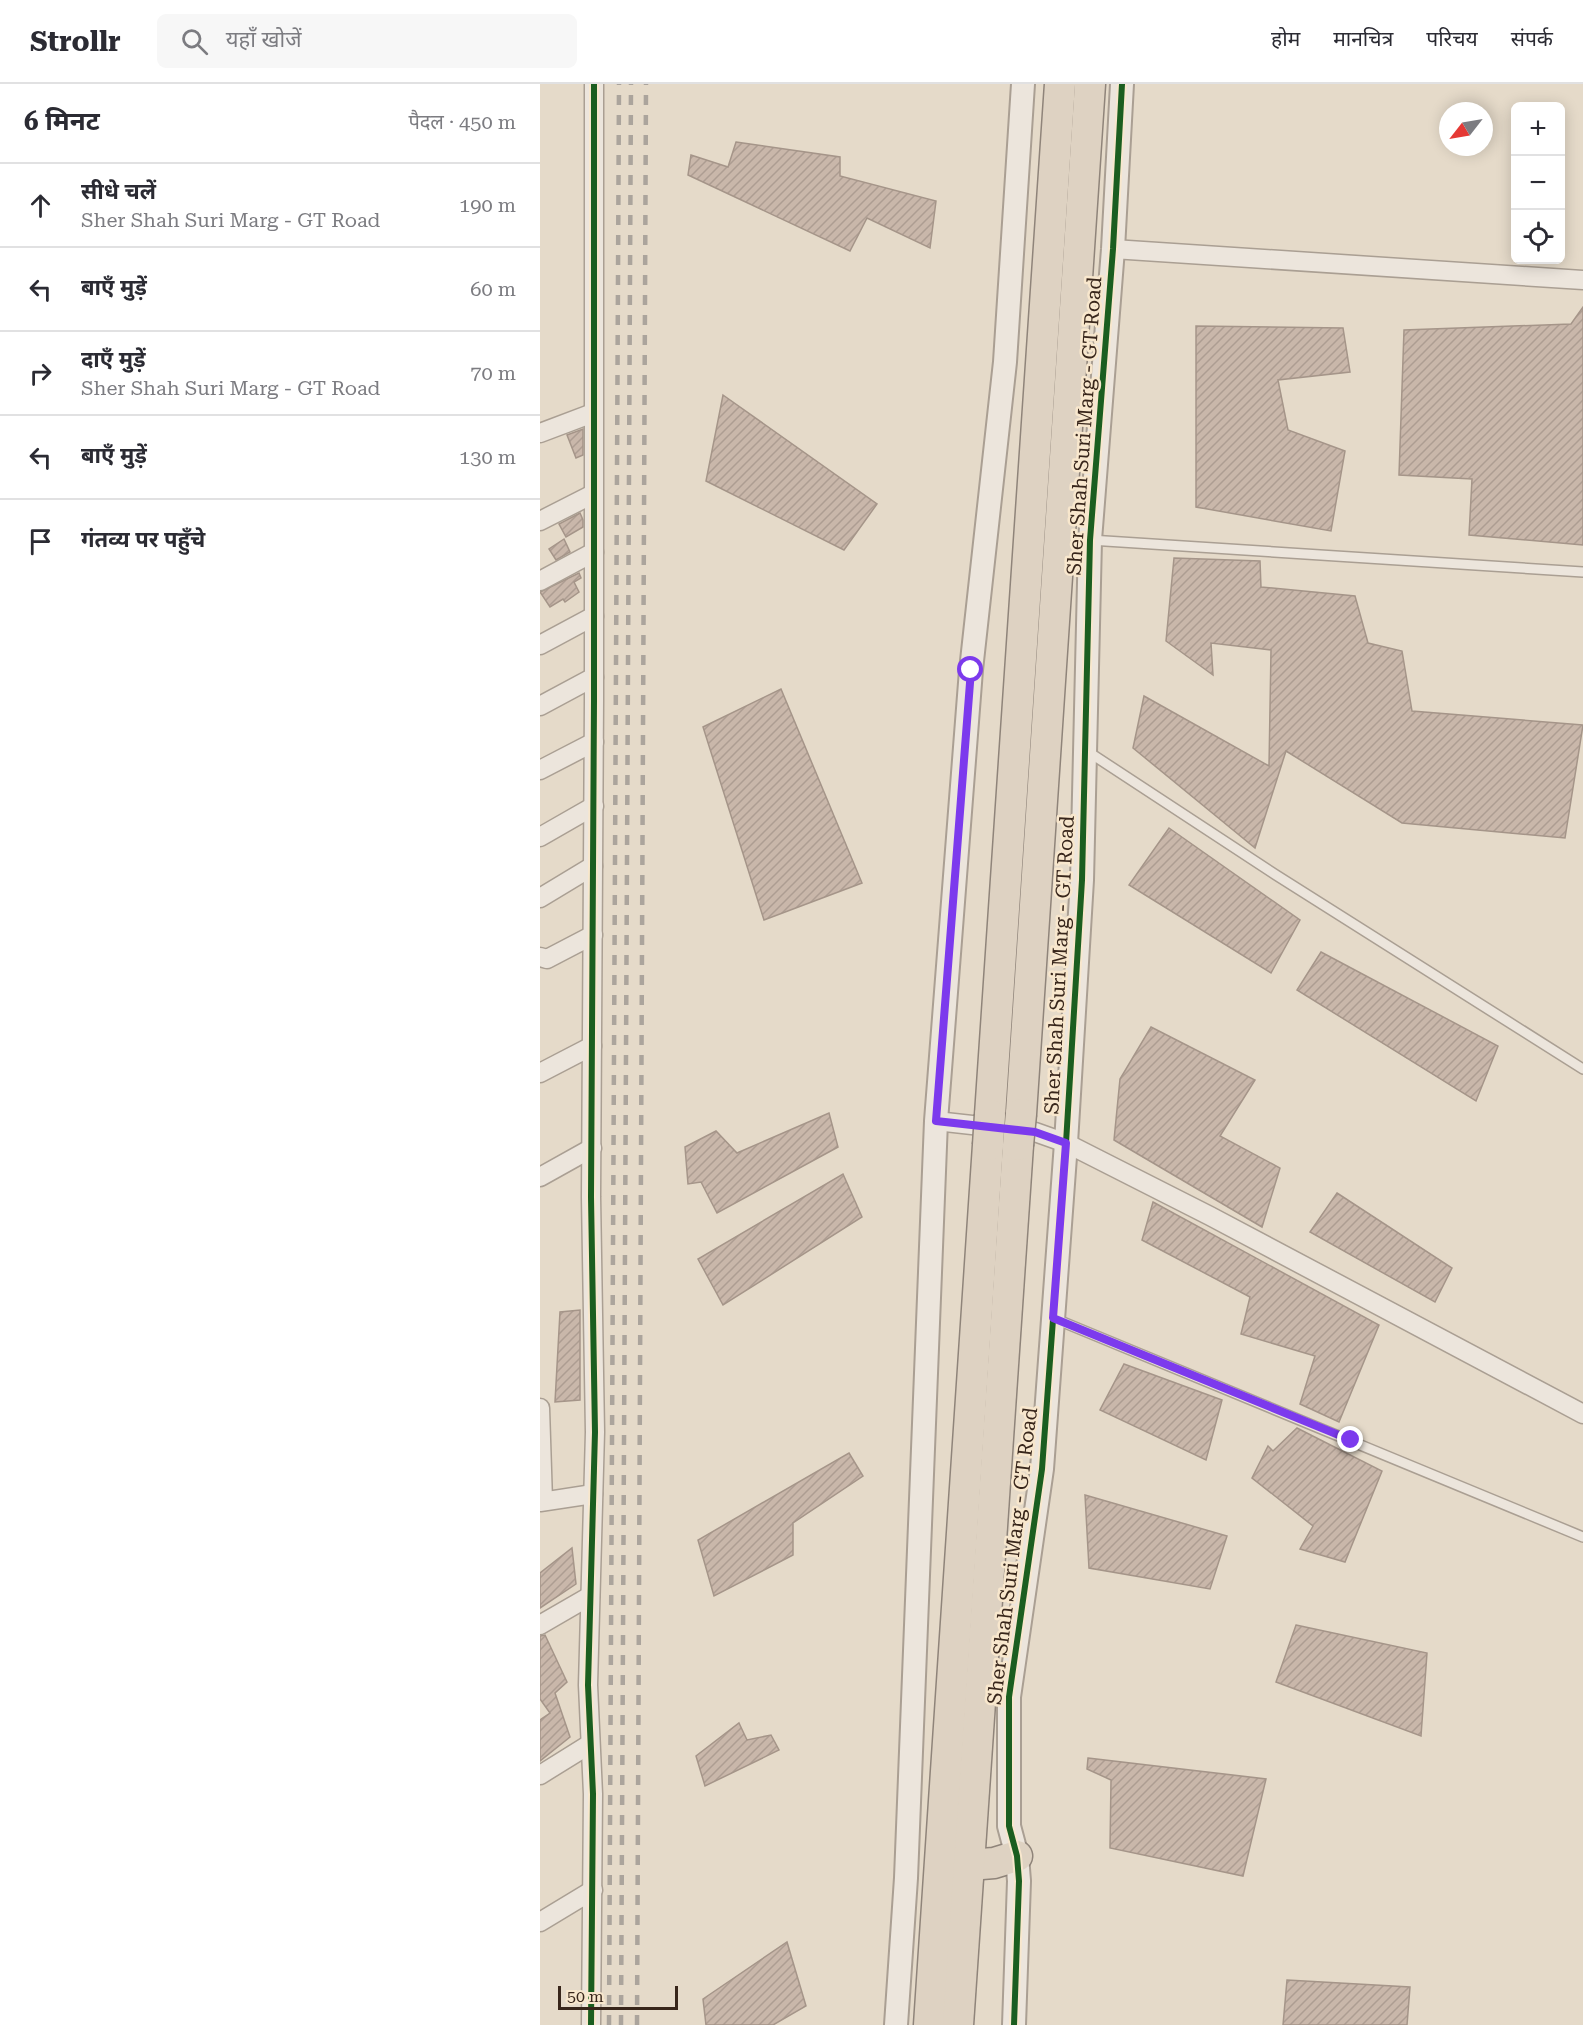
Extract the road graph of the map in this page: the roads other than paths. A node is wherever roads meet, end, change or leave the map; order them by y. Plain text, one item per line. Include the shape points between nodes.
1 (594, 84) edge
2 (1023, 84) edge
3 (1060, 84) edge
4 (1090, 84) edge
5 (1122, 84) edge
6 (1113, 249) junction
7 (1583, 280) edge
8 (593, 413) junction
9 (540, 433) edge
10 (593, 494) junction
11 (542, 517) edge
12 (1090, 540) junction
13 (594, 552) junction
14 (1583, 572) edge
15 (540, 581) edge
16 (594, 616) junction
17 (540, 645) edge
18 (594, 677) junction
19 (540, 706) edge
20 (594, 742) junction
21 (1085, 750) junction
22 (540, 770) edge
23 (594, 806) junction
24 (540, 837) edge
25 (593, 866) junction
26 (540, 898) edge
27 (593, 935) junction
28 (540, 957) edge
29 (592, 1046) junction
30 (542, 1068) edge
31 (1583, 1069) edge
32 (936, 1121) junction
33 (1066, 1143) junction
34 (592, 1148) junction
35 (540, 1177) edge
36 (1053, 1318) junction
37 (540, 1408) edge
38 (1583, 1414) edge
39 (593, 1494) junction
40 (541, 1501) edge
41 (1583, 1537) edge
42 (590, 1596) junction
43 (540, 1625) edge
44 (590, 1744) junction
45 (540, 1775) edge
46 (1017, 1856) junction
47 (969, 1865) junction
48 (593, 1890) junction
49 (540, 1922) edge
50 (591, 2025) edge
51 (896, 2025) edge
52 (929, 2025) edge
53 (958, 2025) edge
54 (1014, 2025) edge

1 - 8 street
2 - 32 street via 1005,362 971,670
3 - 52 highway, bridge
4 - 47 highway, Sher Shah Suri Marg - GT Road, bridge
5 - 6 street, Sher Shah Suri Marg - GT Road
6 - 7 street
6 - 12 street, Sher Shah Suri Marg - GT Road
8 - 9 street
8 - 10 street
10 - 11 street
10 - 13 street
12 - 14 lane
12 - 21 street, Sher Shah Suri Marg - GT Road
13 - 15 street
13 - 16 street
16 - 17 street
16 - 18 street
18 - 19 street
18 - 20 street
20 - 22 street
20 - 23 street
21 - 31 lane
21 - 33 street, Sher Shah Suri Marg - GT Road via 1082,880
23 - 24 street
23 - 25 street
25 - 26 street
25 - 27 street
27 - 28 street via 547,960
27 - 29 street
29 - 30 street
29 - 34 street
32 - 33 street via 1035,1132
32 - 51 street via 906,1878
33 - 36 street, Sher Shah Suri Marg - GT Road
33 - 38 street
34 - 35 street
34 - 39 street
36 - 41 lane
36 - 46 street, Sher Shah Suri Marg - GT Road via 1042,1469 1009,1697 1009,1826
37 - 40 street
39 - 40 street
39 - 42 street
42 - 43 street
42 - 44 street
44 - 45 street
44 - 48 street
46 - 47 highway
46 - 54 street, Sher Shah Suri Marg - GT Road
47 - 53 highway, Sher Shah Suri Marg - GT Road
48 - 49 street
48 - 50 street

